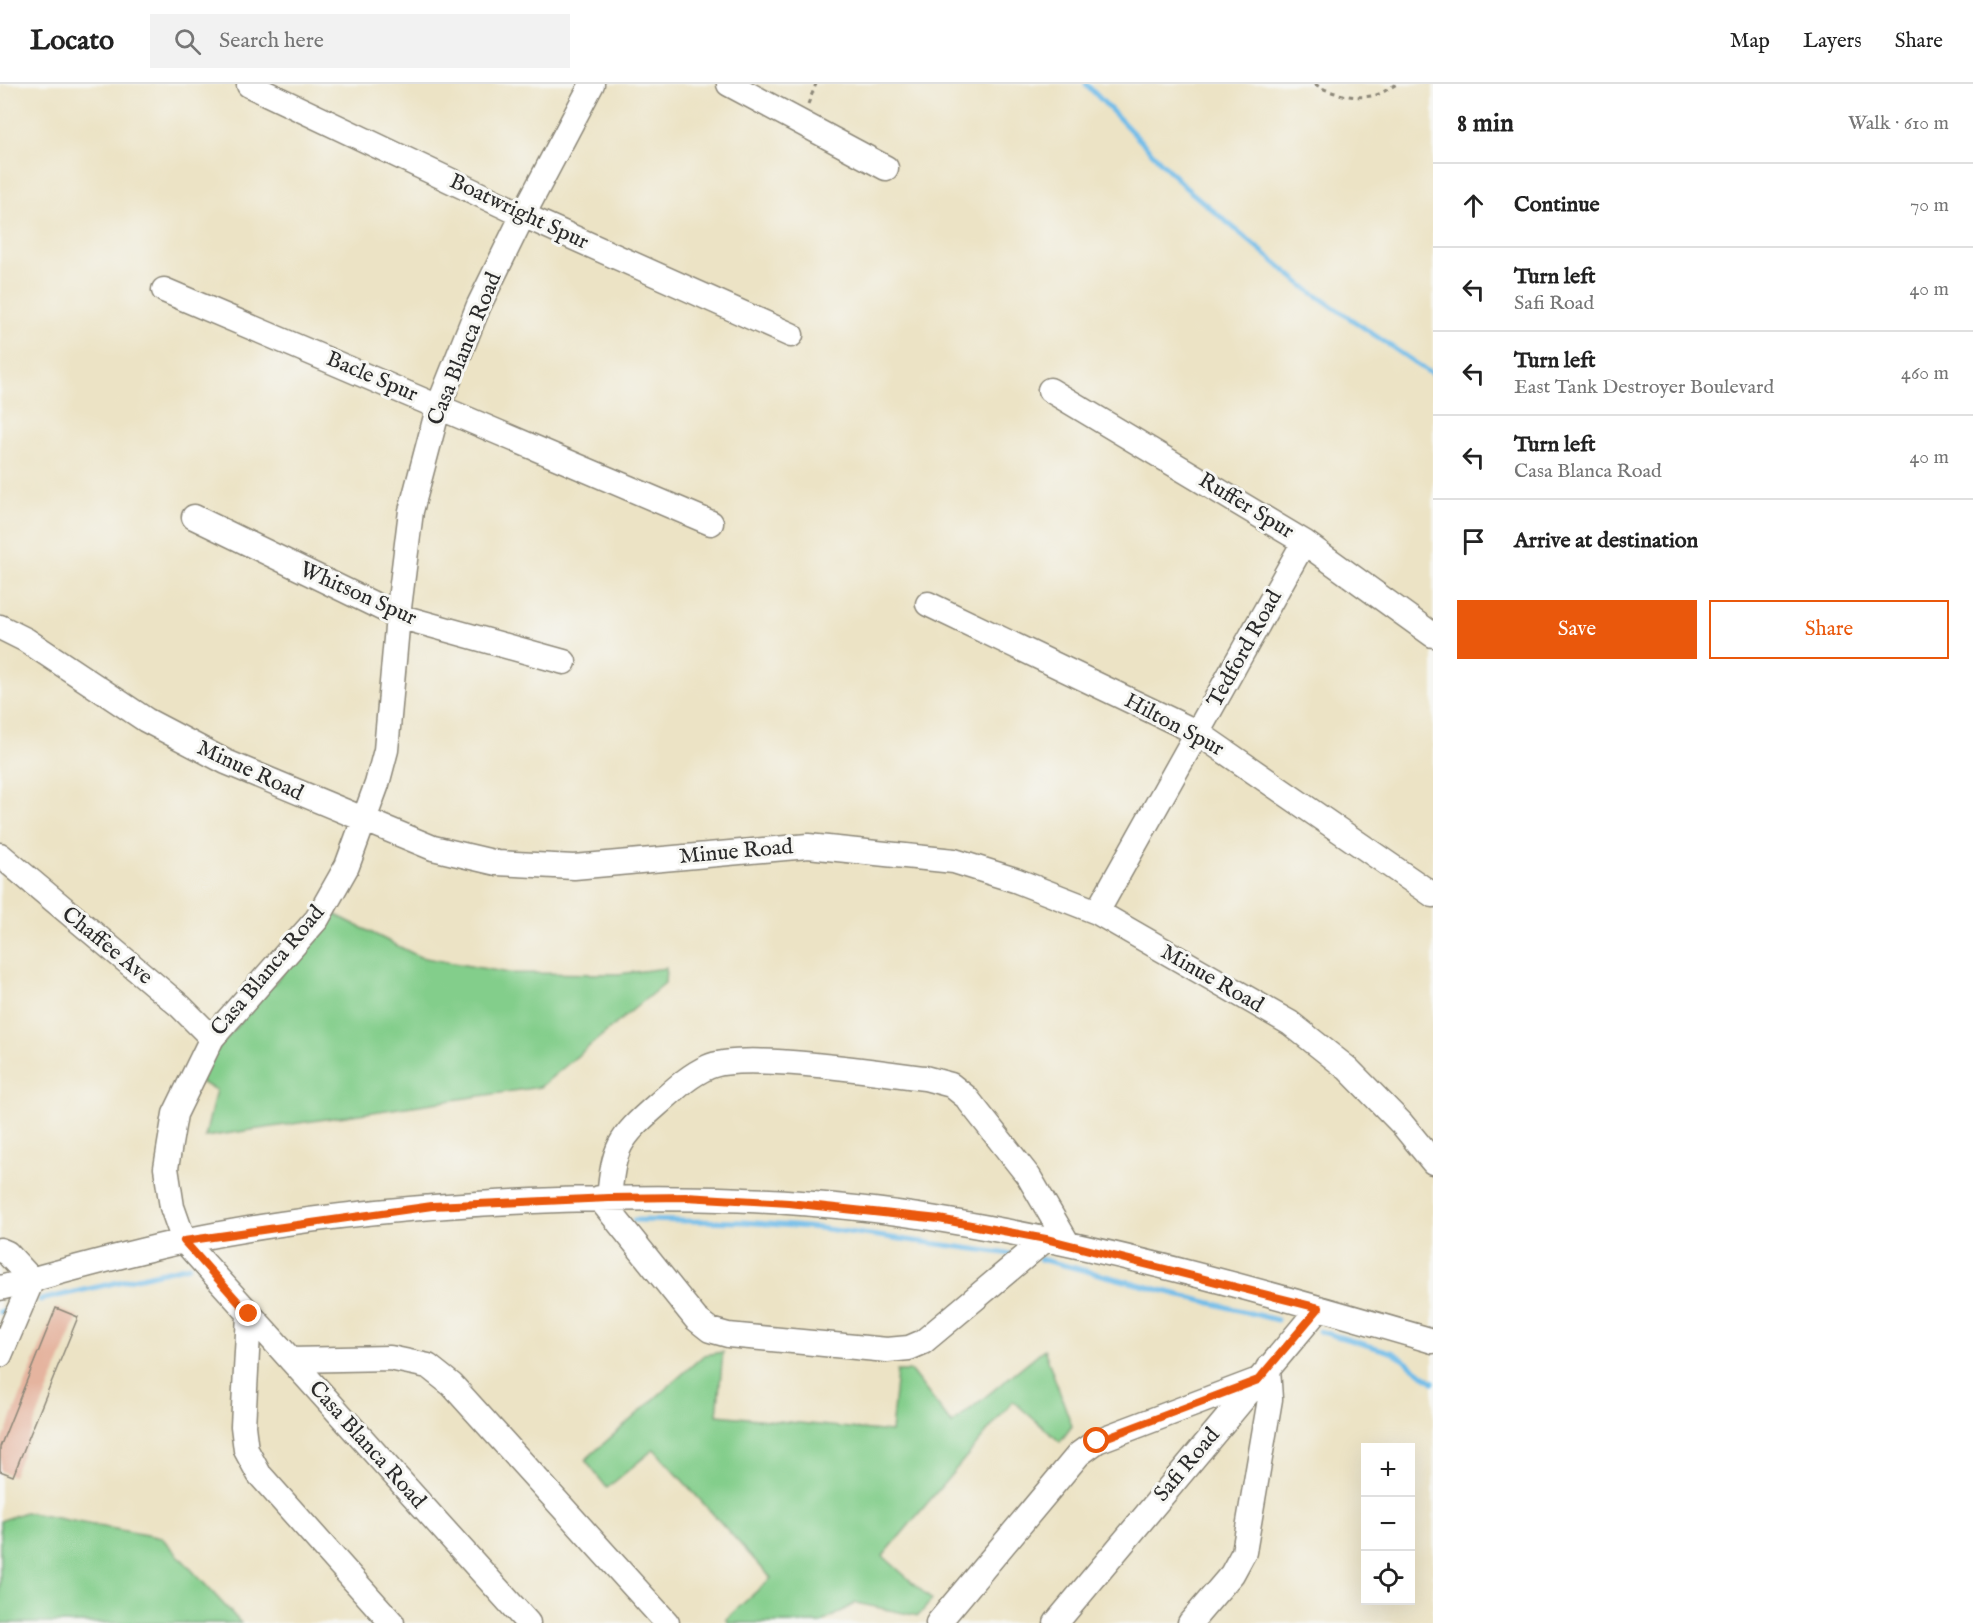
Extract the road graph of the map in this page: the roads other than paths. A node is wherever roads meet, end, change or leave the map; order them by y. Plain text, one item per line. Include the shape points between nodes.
1 (592, 84) edge
2 (729, 84) edge
3 (249, 85) edge
4 (886, 168) dead end
5 (523, 215) junction
6 (164, 290) dead end
7 (791, 335) dead end
8 (1050, 390) dead end
9 (439, 405) junction
10 (194, 517) dead end
11 (711, 523) dead end
12 (1304, 542) junction
13 (928, 604) dead end
14 (398, 616) junction
15 (0, 627) edge
16 (1433, 634) edge
17 (564, 662) dead end
18 (1198, 733) junction
19 (363, 821) junction
20 (0, 855) edge
21 (1433, 895) edge
22 (1097, 912) junction
23 (212, 1038) junction
24 (1433, 1162) edge
25 (604, 1198) junction
26 (184, 1241) junction
27 (1057, 1242) junction
28 (0, 1251) edge
29 (32, 1280) junction
30 (0, 1288) edge
31 (1319, 1308) junction
32 (249, 1314) junction
33 (1433, 1341) edge
34 (0, 1355) edge
35 (291, 1360) junction
36 (1263, 1374) junction
37 (392, 1623) edge
38 (528, 1623) edge
39 (667, 1623) edge
40 (938, 1623) edge
41 (1056, 1623) edge
42 (1190, 1623) edge

1 - 5 street, Casa Blanca Road
2 - 4 street
3 - 5 street, Boatwright Spur
5 - 7 street, Boatwright Spur
5 - 9 street, Casa Blanca Road via 479,305
6 - 9 street, Bacle Spur
8 - 12 street, Ruffer Spur
9 - 11 street, Bacle Spur
9 - 14 street, Casa Blanca Road via 411,511
10 - 14 street, Whitson Spur
12 - 16 street, Ruffer Spur
12 - 18 street, Tedford Road
13 - 18 street, Hilton Spur
14 - 17 street, Whitson Spur
14 - 19 street, Casa Blanca Road via 386,750
15 - 19 street, Minue Road via 26,640 146,720 226,762
18 - 21 street, Hilton Spur
18 - 22 street, Tedford Road
19 - 22 street, Minue Road via 433,849 497,863 574,867 808,846 954,861
19 - 23 street, Casa Blanca Road via 347,866 316,919
20 - 23 street, Chaffee Ave via 180,1006
22 - 24 street, Minue Road via 1290,1023 1348,1069
23 - 26 street, Casa Blanca Road via 175,1114 166,1168 172,1207
25 - 26 street via 432,1206
25 - 27 street via 686,1197 789,1203 939,1219
25 - 27 street via 696,1319 710,1330 728,1335 877,1349 909,1348
25 - 27 street via 623,1136 690,1076 709,1066 745,1060 914,1077 951,1085 966,1097 1029,1177
26 - 29 street
26 - 32 street, Casa Blanca Road
27 - 31 street
28 - 29 street
29 - 30 street
29 - 34 street
31 - 33 street
31 - 36 street, Safi Road
32 - 35 street, Casa Blanca Road
32 - 37 street via 243,1426 246,1450 259,1474
35 - 38 street, Casa Blanca Road
35 - 39 street via 390,1358 428,1366 452,1385
36 - 40 street via 1097,1441 1079,1454
36 - 41 street, Safi Road
36 - 42 street via 1270,1399 1244,1552 1232,1574

